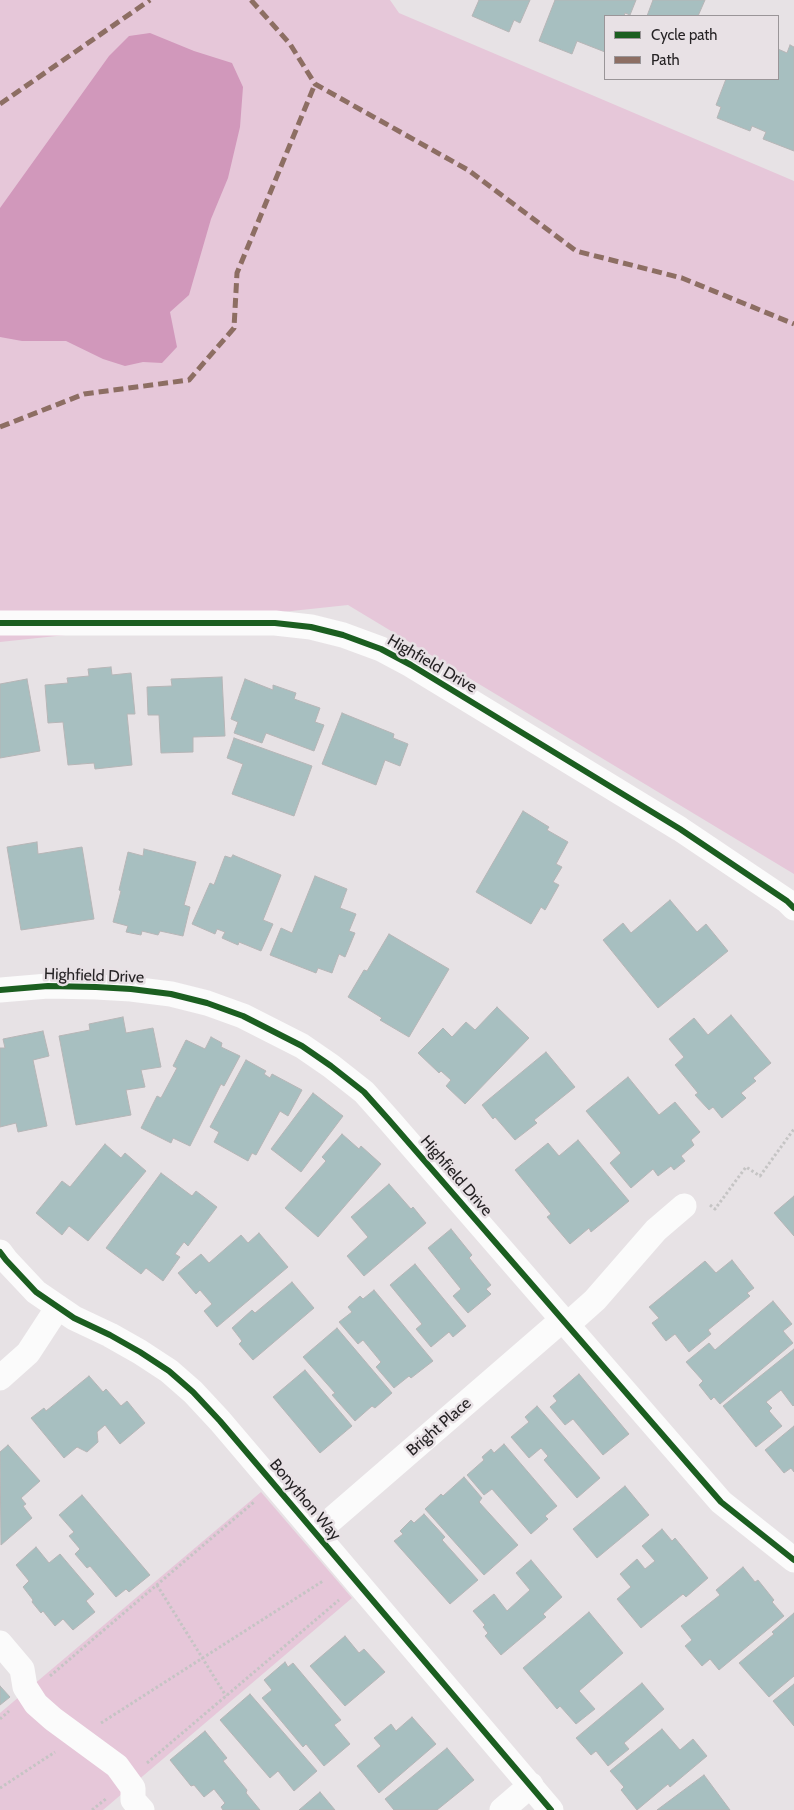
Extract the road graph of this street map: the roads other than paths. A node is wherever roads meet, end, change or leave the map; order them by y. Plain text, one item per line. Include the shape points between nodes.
1 (0, 623) edge
2 (794, 908) edge
3 (0, 990) edge
4 (684, 1206) road end
5 (0, 1252) edge
6 (58, 1307) junction
7 (565, 1323) junction
8 (0, 1378) edge
9 (316, 1533) junction
10 (794, 1560) edge
11 (0, 1643) edge
12 (530, 1786) junction
13 (142, 1810) edge
14 (502, 1810) edge
15 (551, 1810) edge

1 - 2 street, Highfield Drive via 275,623 343,635 381,649 411,665 680,829
3 - 7 street, Highfield Drive via 96,987 171,994 242,1016 302,1046 364,1092
4 - 7 street via 656,1230 602,1293
5 - 6 street, Bonython Way via 36,1292
6 - 8 street via 28,1353
6 - 9 street, Bonython Way via 140,1352 193,1392
7 - 9 street, Bright Place
7 - 10 street, Highfield Drive via 721,1502
9 - 12 street, Bonython Way
11 - 13 street via 22,1668 25,1687 36,1704 128,1779 134,1788 133,1800
12 - 14 street
12 - 15 street, Bonython Way

